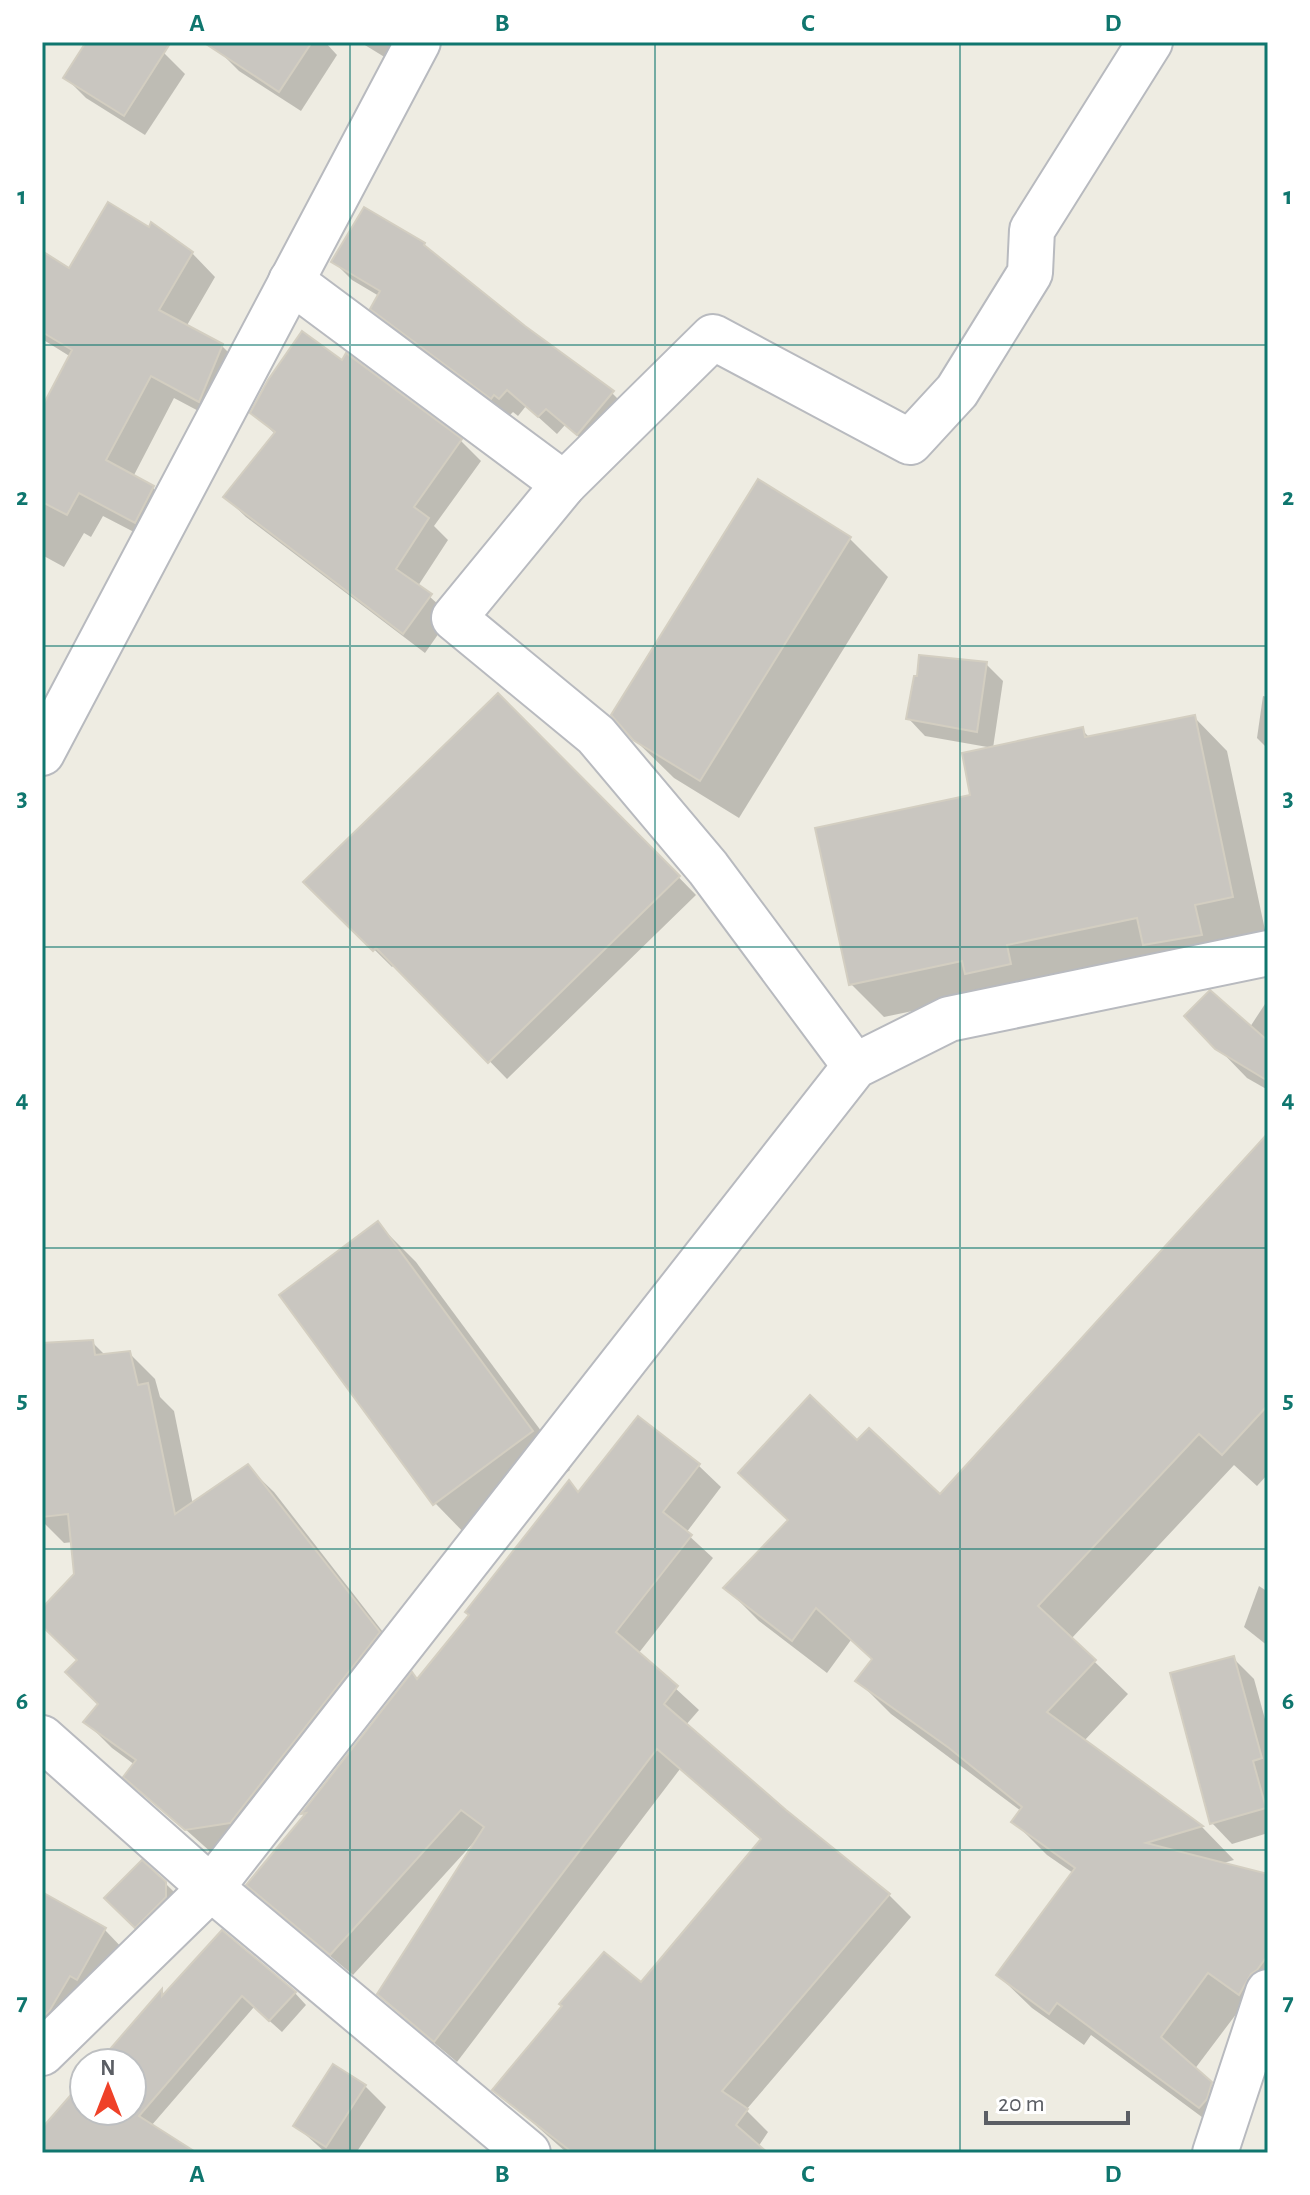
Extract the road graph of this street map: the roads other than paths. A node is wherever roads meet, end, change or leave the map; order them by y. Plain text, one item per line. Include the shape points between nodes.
1 (418, 42) edge
2 (1150, 42) edge
3 (291, 281) junction
4 (564, 484) junction
5 (42, 753) edge
6 (1268, 953) edge
7 (855, 1066) junction
8 (42, 1738) edge
9 (211, 1888) junction
10 (1268, 1992) edge
11 (42, 2053) edge
12 (528, 2153) edge
13 (1215, 2153) edge

1 - 3 street
2 - 4 street via 1032,230 1030,273 957,391 910,442 713,337
3 - 4 street
3 - 5 street
4 - 7 street via 454,618 596,735 708,868
6 - 7 street via 949,1019
7 - 9 street
8 - 9 street
9 - 11 street
9 - 12 street
10 - 13 street

